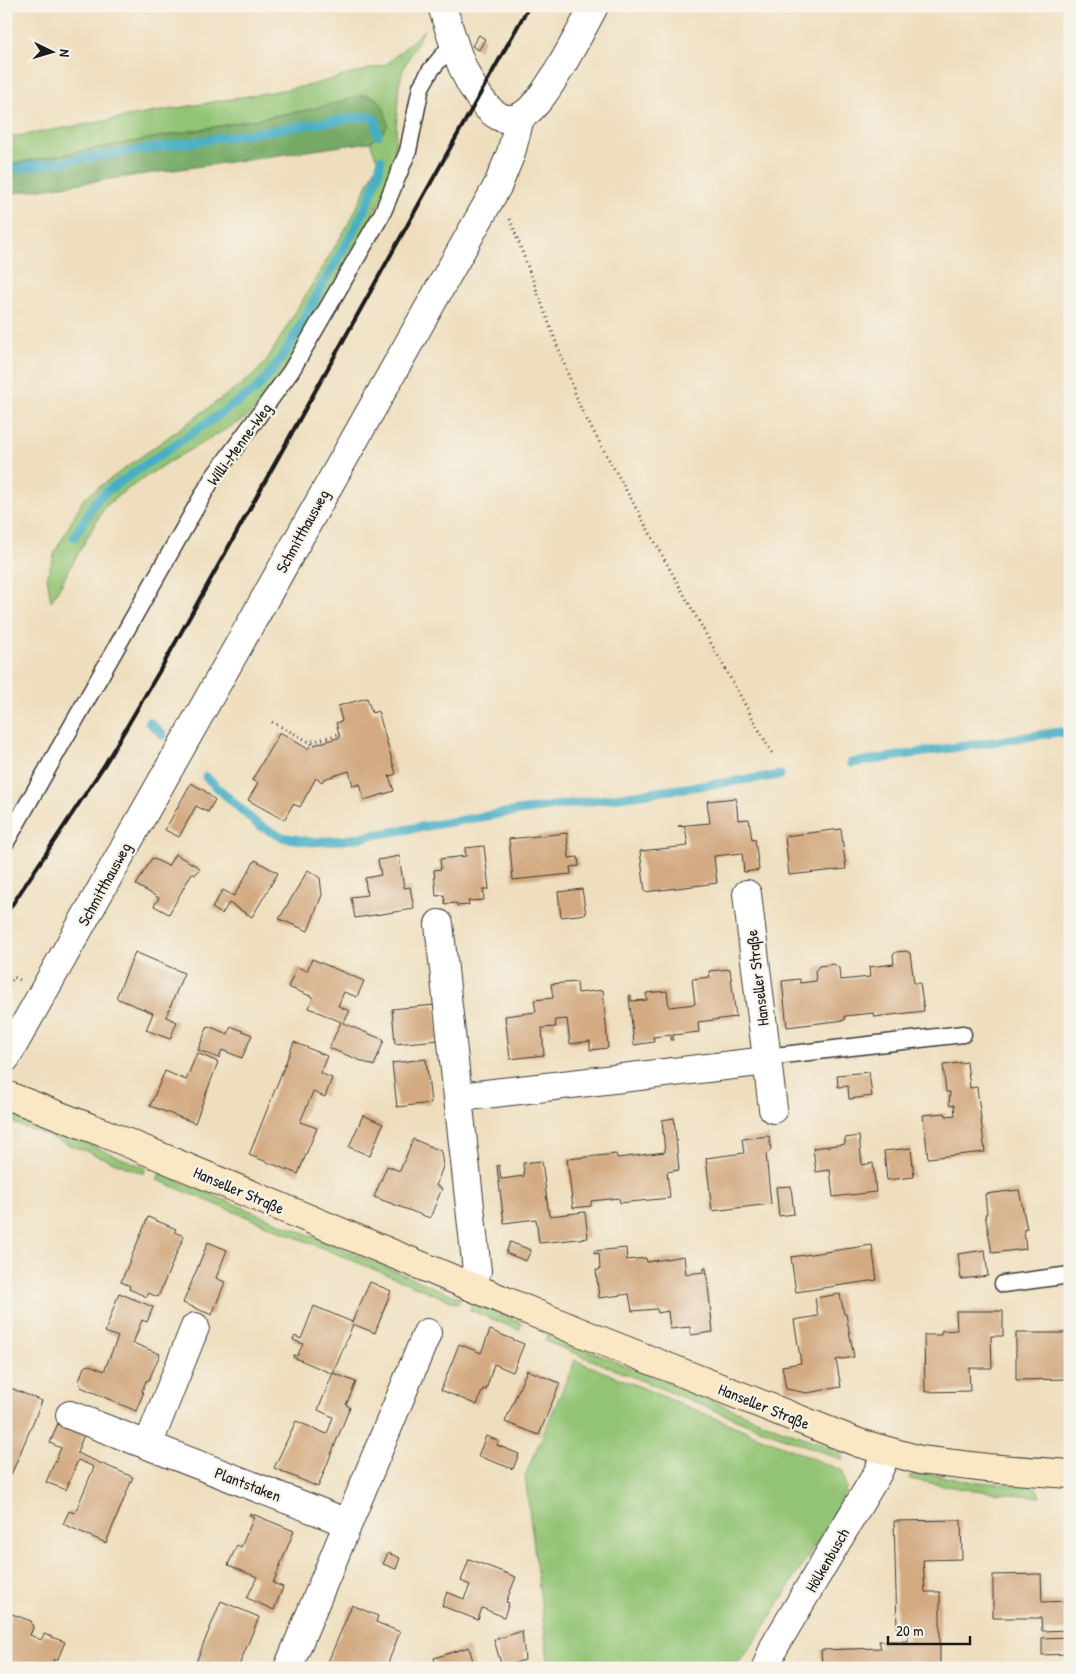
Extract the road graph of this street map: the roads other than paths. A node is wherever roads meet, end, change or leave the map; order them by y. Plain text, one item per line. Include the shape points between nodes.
1 (442, 6) edge
2 (594, 6) edge
3 (454, 42) junction
4 (520, 118) junction
5 (6, 842) edge
6 (747, 894) dead end
7 (439, 924) dead end
8 (963, 1034) dead end
9 (6, 1058) edge
10 (767, 1059) junction
11 (6, 1095) edge
12 (460, 1097) junction
13 (773, 1109) dead end
14 (1070, 1275) edge
15 (1003, 1284) dead end
16 (472, 1287) junction
17 (195, 1327) dead end
18 (427, 1333) dead end
19 (70, 1415) dead end
20 (148, 1445) junction
21 (887, 1452) junction
22 (1070, 1474) edge
23 (348, 1523) junction
24 (288, 1668) edge
25 (766, 1668) edge

1 - 3 street
2 - 4 street via 541,100
3 - 4 street via 479,96 501,117
3 - 5 lane, Willi-Menne-Weg via 421,87 408,151 382,214 291,372 212,479
4 - 9 street, Schmitthausweg via 498,186
6 - 10 street, Hanseller Straße
7 - 12 street
8 - 10 lane
10 - 12 street
10 - 13 street, Hanseller Straße
11 - 16 main road, Hanseller Straße
12 - 16 street via 477,1271
14 - 15 lane
16 - 21 main road, Hanseller Straße
17 - 20 street
18 - 23 street
19 - 20 street, Plantstaken
20 - 23 street, Plantstaken
21 - 22 main road, Hanseller Straße via 958,1465
21 - 25 street, Hölkenbusch via 774,1647
23 - 24 street

